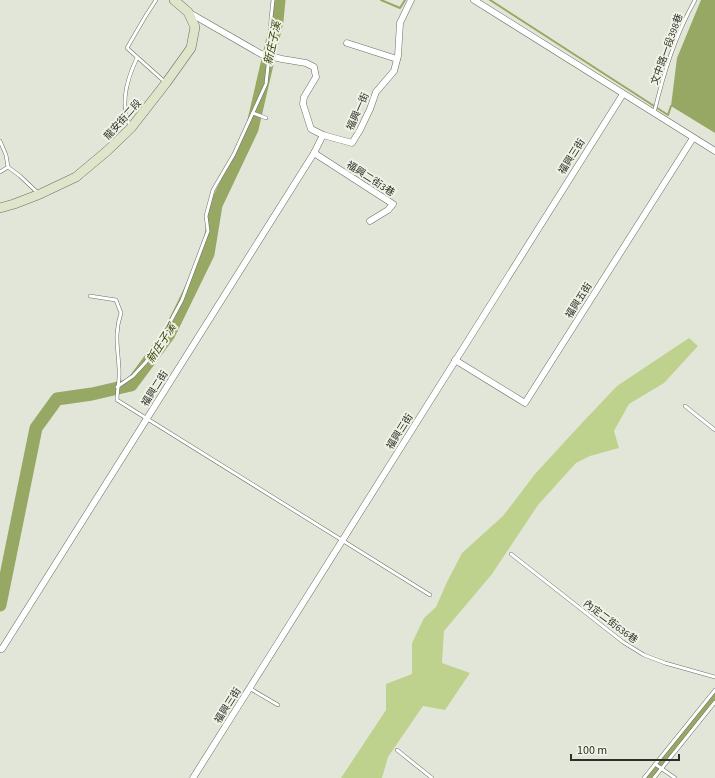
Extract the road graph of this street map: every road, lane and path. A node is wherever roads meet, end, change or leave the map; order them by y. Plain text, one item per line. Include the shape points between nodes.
1 (156, 0) edge
2 (174, 0) edge
3 (273, 0) edge
4 (411, 0) edge
5 (474, 0) edge
6 (695, 0) edge
7 (188, 12) junction
8 (347, 43) dead end
9 (271, 57) junction
10 (137, 58) junction
11 (397, 59) junction
12 (166, 84) junction
13 (622, 94) junction
14 (654, 112) junction
15 (252, 113) junction
16 (266, 118) dead end
17 (131, 128) junction
18 (323, 135) junction
19 (693, 138) junction
20 (0, 141) edge
21 (715, 151) edge
22 (314, 153) junction
23 (8, 167) junction
24 (0, 172) edge
25 (40, 194) junction
26 (0, 208) edge
27 (370, 221) dead end
28 (90, 296) dead end
29 (454, 360) junction
30 (118, 387) junction
31 (685, 406) dead end
32 (146, 419) junction
33 (715, 430) edge
34 (342, 540) junction
35 (511, 554) dead end
36 (430, 595) dead end
37 (0, 649) edge
38 (715, 677) edge
39 (249, 688) junction
40 (715, 690) edge
41 (715, 702) edge
42 (278, 705) dead end
43 (397, 750) dead end
44 (656, 764) junction
45 (662, 769) junction
46 (193, 778) edge
47 (432, 778) edge
48 (644, 778) edge
49 (654, 778) edge
50 (675, 778) edge

1 - 10 lane via 128,48
2 - 7 street
3 - 9 lane
4 - 11 street, 福興一街 via 400,23
5 - 13 street
6 - 14 lane, 文中路一段398巷 via 682,23 664,72
7 - 9 street via 261,54
7 - 12 street, 龍安街二段 via 195,27 191,48
8 - 11 street
9 - 15 lane via 266,84
9 - 18 street, 福興一街 via 306,63 314,68 316,76 304,97 303,104 311,129
10 - 12 lane
10 - 17 lane via 124,97 126,119
11 - 18 street, 福興一街 via 394,71 376,92 367,116 352,143
12 - 17 street, 龍安街二段
13 - 14 street
13 - 29 street, 福興三街
14 - 19 street
15 - 16 lane
15 - 30 lane via 234,154 213,190 206,216 208,231 182,300 146,362
17 - 25 street, 龍安街二段 via 76,177
18 - 22 street, 福興二街
19 - 21 street
19 - 29 street, 福興五街 via 525,403
20 - 23 lane
22 - 27 street, 福興二街3巷 via 393,204
22 - 32 street, 福興二街
23 - 24 lane
23 - 25 lane
25 - 26 street, 龍安街二段
28 - 30 lane via 116,300 121,313 117,325
29 - 34 street, 福興三街
30 - 32 lane via 117,400
31 - 33 lane
32 - 34 lane
32 - 37 street, 福興二街
34 - 36 lane
34 - 39 street, 福興三街
35 - 38 lane, 內定二街636巷 via 623,642 644,655
39 - 42 lane
39 - 46 street, 福興三街
40 - 44 lane
41 - 45 lane
43 - 47 lane
44 - 45 lane
44 - 48 lane
45 - 49 lane
45 - 50 lane

